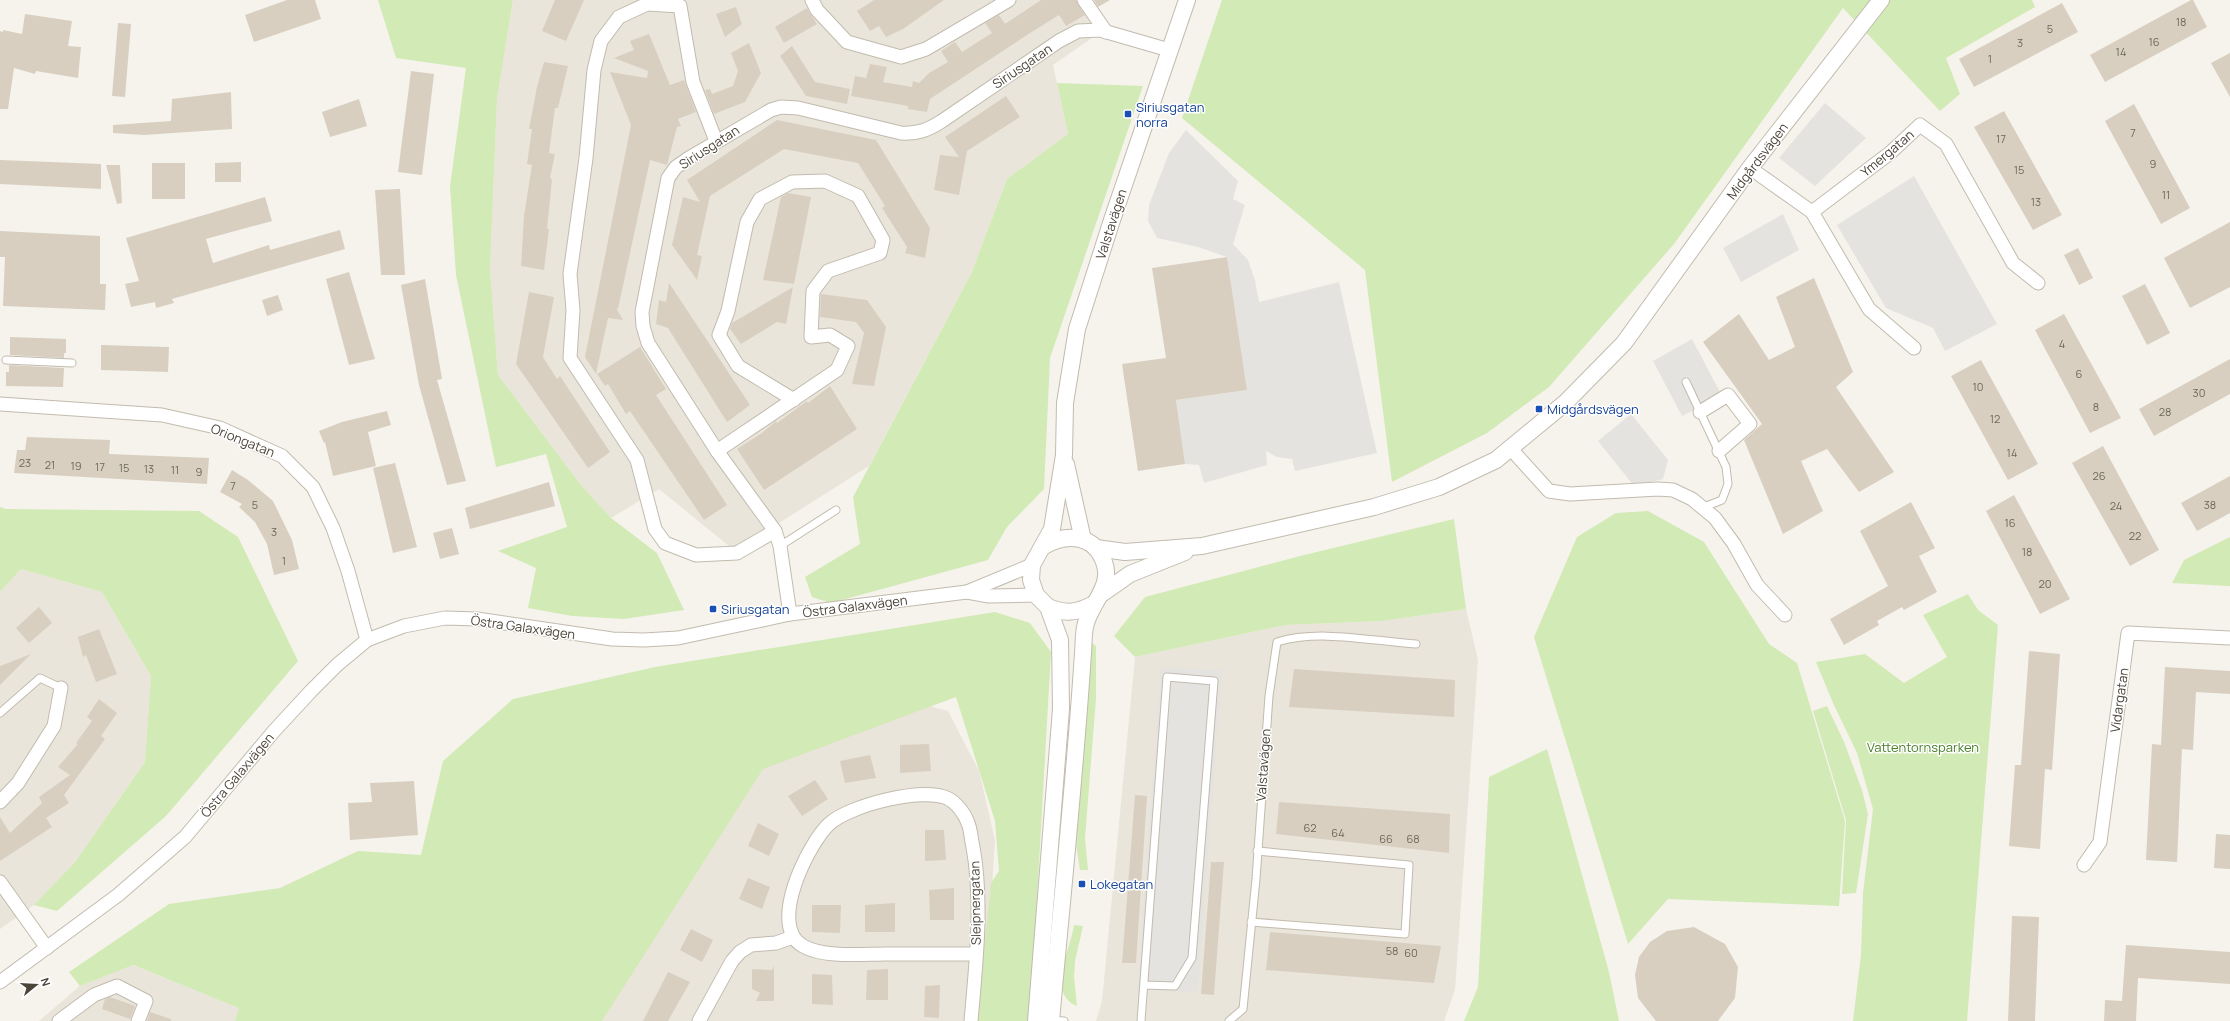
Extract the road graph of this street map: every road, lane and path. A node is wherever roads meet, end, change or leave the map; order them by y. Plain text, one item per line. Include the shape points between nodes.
1 (812, 0) edge
2 (1009, 0) edge
3 (1084, 0) edge
4 (1187, 0) edge
5 (1882, 0) edge
6 (1106, 32) junction
7 (1169, 50) junction
8 (716, 141) junction
9 (1750, 168) junction
10 (1812, 212) junction
11 (2038, 283) dead end
12 (1914, 348) dead end
13 (6, 360) dead end
14 (72, 363) dead end
15 (1686, 382) dead end
16 (794, 400) junction
17 (0, 404) edge
18 (1700, 412) junction
19 (1510, 448) junction
20 (717, 451) junction
21 (1719, 451) junction
22 (1064, 455) junction
23 (1704, 507) junction
24 (836, 510) dead end
25 (775, 531) junction
26 (1089, 544) junction
27 (780, 546) junction
28 (1044, 546) junction
29 (1202, 546) junction
30 (1032, 565) junction
31 (966, 592) junction
32 (1103, 593) junction
33 (1036, 595) junction
34 (1092, 605) junction
35 (1048, 607) junction
36 (790, 614) junction
37 (1785, 615) dead end
38 (2230, 638) edge
39 (367, 640) junction
40 (1416, 644) dead end
41 (61, 688) joint
42 (0, 713) edge
43 (0, 802) edge
44 (1257, 851) junction
45 (2084, 865) dead end
46 (0, 882) edge
47 (1251, 922) junction
48 (793, 937) junction
49 (47, 948) junction
50 (976, 954) junction
51 (0, 982) edge
52 (1144, 984) junction
53 (1048, 1020) edge
54 (59, 1021) edge
55 (138, 1021) edge
56 (699, 1021) edge
57 (971, 1021) edge
58 (1141, 1021) edge
59 (1229, 1021) edge

1 - 2 street via 847,42 902,57 926,50
3 - 6 street
4 - 7 street, Valstavägen
5 - 9 street, Midgårdsvägen
6 - 7 street, Siriusgatan
6 - 8 street, Siriusgatan via 1078,31 1059,41 942,121 928,130 915,134 901,133 798,108 781,107
7 - 22 street, Valstavägen via 1077,329 1065,403
8 - 20 street, Siriusgatan via 676,167 668,178 642,312 642,326 648,343
8 - 25 street via 693,82 680,6 647,4 619,18 601,41 594,70 586,158 570,274 573,310 570,358 637,460 655,529 665,543 696,555 737,553
9 - 10 street
9 - 19 street, Midgårdsvägen via 1624,343 1565,403
10 - 11 street, Ymergatan via 1890,153 1920,126 1946,144 2013,263
10 - 12 street via 1869,309
13 - 14 lane
15 - 18 lane
16 - 16 street via 837,370 848,346 830,335 811,337 813,291 828,271 880,253 883,240 858,196 825,181 792,182 760,199 747,222 728,311 719,335 738,366
16 - 20 street
17 - 39 street, Oriongatan via 162,415 220,428 282,456 313,487 333,528
18 - 21 lane
18 - 21 street via 1728,395 1750,424
19 - 23 street via 1549,491 1570,494 1673,490
19 - 29 street, Midgårdsvägen via 1496,460 1439,487 1374,507
20 - 25 street, Siriusgatan
21 - 23 lane via 1726,467 1728,484 1722,500
22 - 26 street, Valstavägen
22 - 28 street, Valstavägen via 1052,530
23 - 37 street via 1734,544 1757,586
24 - 27 lane
25 - 27 street, Siriusgatan
26 - 28 street via 1067,537 1056,539
26 - 29 street, Midgårdsvägen via 1125,552
26 - 32 street, Valstavägen via 1104,562 1107,577
27 - 36 street, Siriusgatan
28 - 30 street, Valstavägen via 1036,554
29 - 32 street, Midgårdsvägen via 1130,574
30 - 31 street, Östra Galaxvägen
30 - 33 street via 1031,580
31 - 33 street, Östra Galaxvägen via 989,596
31 - 36 street, Östra Galaxvägen
32 - 34 street
33 - 35 street
34 - 35 street via 1078,612 1062,613
34 - 53 street via 1085,624 1080,709
35 - 53 street via 1060,640 1061,708
36 - 39 street, Östra Galaxvägen via 678,638 644,640 578,635 477,618 445,618 404,626
38 - 45 street, Vidargatan via 2128,633 2100,842
39 - 49 street, Östra Galaxvägen via 337,665 296,708 185,836 118,895
40 - 44 lane, Valstavägen via 1321,636 1292,637 1277,642 1268,696
41 - 42 lane via 40,678
41 - 43 street via 54,726 18,783
44 - 47 lane, Valstavägen
44 - 47 lane via 1409,865 1405,934
46 - 49 street
47 - 59 lane, Valstavägen via 1243,1009
48 - 50 street, Sleipnergatan via 802,946 818,952
48 - 50 street, Sleipnergatan via 788,923 790,903 816,838 830,823 848,811 873,803 909,796 934,795 948,798 958,807 968,823 976,865
48 - 56 street via 776,943 751,946 740,952 732,961
49 - 51 street, Östra Galaxvägen
50 - 57 street, Sleipnergatan
52 - 52 lane via 1167,677 1214,680 1192,958 1175,986
52 - 58 lane
54 - 55 street via 94,995 117,986 146,1001

